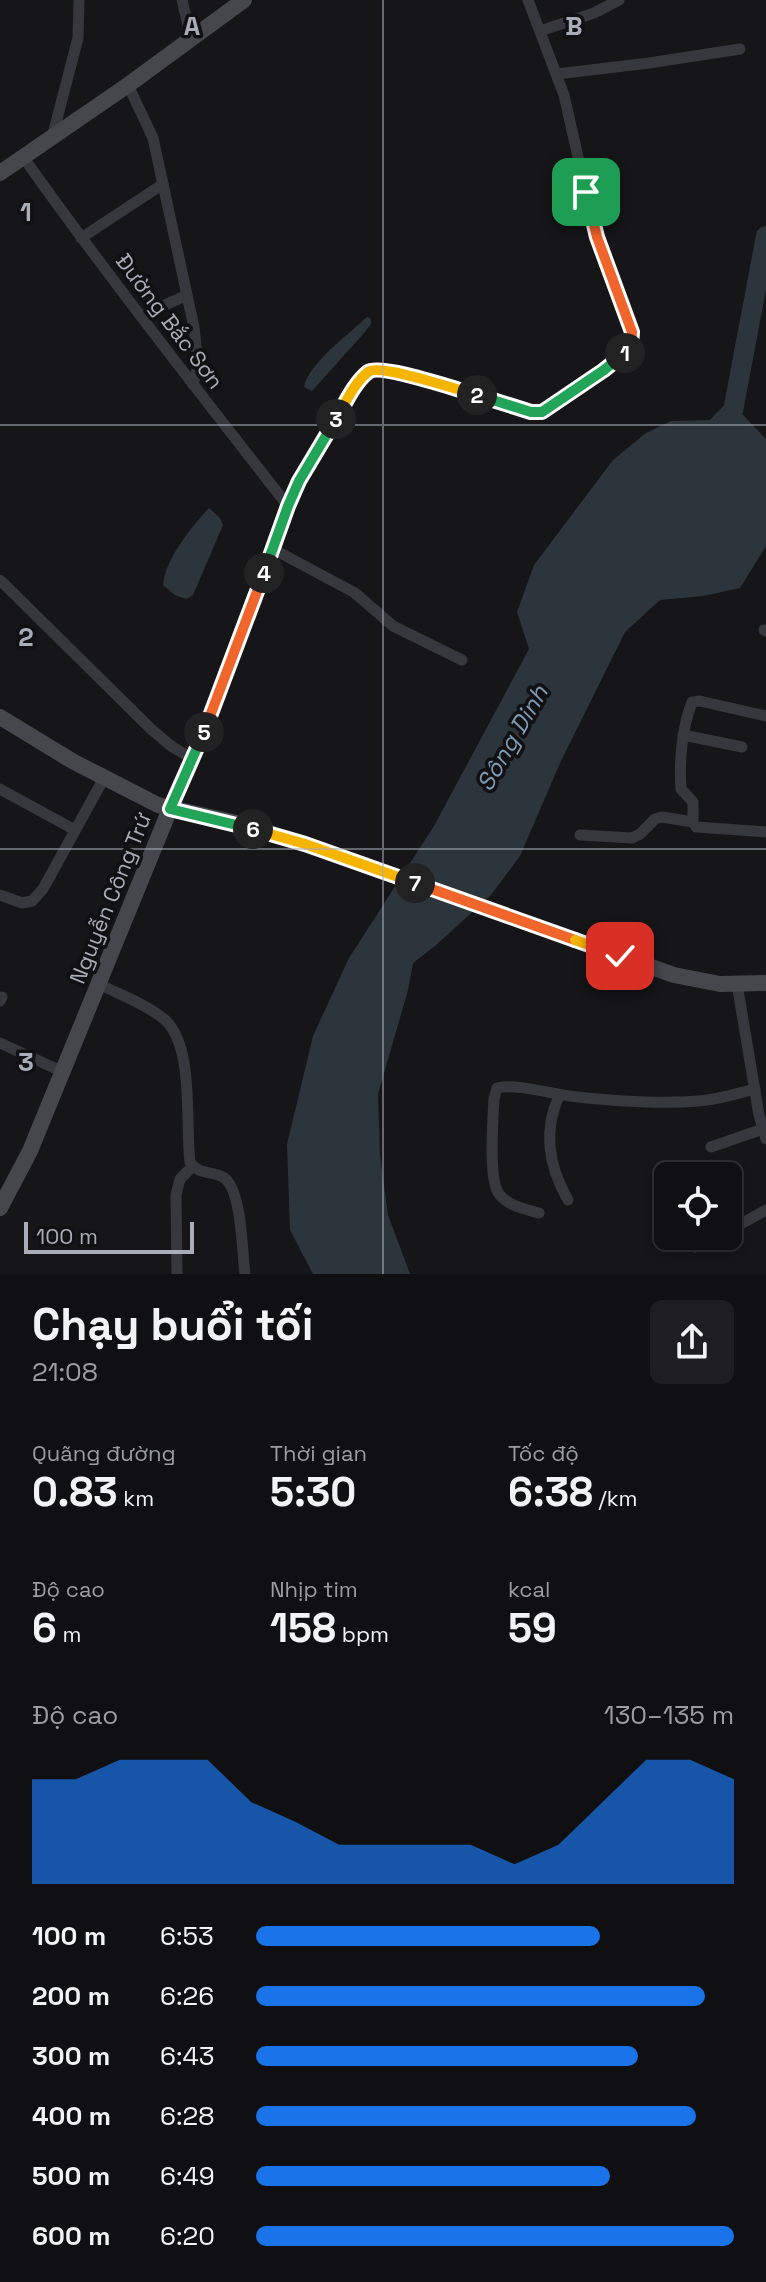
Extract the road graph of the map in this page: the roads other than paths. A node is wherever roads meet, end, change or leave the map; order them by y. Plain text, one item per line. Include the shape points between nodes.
1 (79, 0) edge
2 (182, 0) edge
3 (244, 0) edge
4 (528, 0) edge
5 (619, 0) edge
6 (540, 31) junction
7 (191, 38) junction
8 (740, 49) dead end
9 (557, 74) junction
10 (128, 85) junction
11 (52, 138) junction
12 (23, 157) junction
13 (0, 173) edge
14 (163, 184) junction
15 (81, 238) junction
16 (187, 295) junction
17 (141, 316) junction
18 (193, 385) junction
19 (288, 506) junction
20 (273, 549) junction
21 (0, 580) edge
22 (462, 660) dead end
23 (766, 716) edge
24 (0, 717) edge
25 (683, 735) junction
26 (742, 747) dead end
27 (193, 759) junction
28 (104, 778) junction
29 (0, 789) edge
30 (170, 809) junction
31 (693, 822) junction
32 (75, 830) junction
33 (766, 832) edge
34 (580, 835) dead end
35 (0, 895) edge
36 (766, 983) edge
37 (99, 984) junction
38 (737, 984) junction
39 (0, 1043) edge
40 (61, 1071) junction
41 (755, 1089) junction
42 (559, 1096) junction
43 (764, 1134) edge
44 (711, 1147) dead end
45 (192, 1167) junction
46 (5, 1190) edge
47 (568, 1200) dead end
48 (0, 1208) edge
49 (766, 1210) edge
50 (539, 1213) dead end
51 (742, 1223) edge
52 (177, 1274) edge
53 (245, 1274) edge

1 - 11 street via 78,38
2 - 7 street
3 - 7 main road
4 - 6 street, Nguyễn Công Trứ
5 - 6 street
6 - 9 street, Nguyễn Công Trứ
7 - 10 main road
8 - 9 street
9 - 19 street, Nguyễn Công Trứ via 595,232 631,327 628,349 536,413 375,369 358,383
10 - 11 main road
10 - 14 street via 153,138
11 - 12 main road
12 - 13 main road
12 - 15 street, Đường Bắc Sơn
14 - 15 street
14 - 16 street
15 - 17 street, Đường Bắc Sơn
16 - 17 street
16 - 18 street via 197,355
17 - 18 street, Đường Bắc Sơn
18 - 19 street, Đường Bắc Sơn
19 - 20 street, Nguyễn Công Trứ
20 - 22 street via 355,593 393,626
20 - 27 street, Nguyễn Công Trứ
21 - 27 street via 151,729
23 - 25 street via 694,701
24 - 28 main road
25 - 26 street
25 - 31 street via 680,786 693,802
27 - 30 street, Nguyễn Công Trứ
28 - 30 main road
28 - 32 street
29 - 32 street
30 - 37 main road, Nguyễn Công Trứ
30 - 38 main road via 234,818 620,956 694,980
31 - 33 street via 700,828
31 - 34 street via 662,817 632,838
32 - 35 street via 37,897 22,903
36 - 38 main road
37 - 40 main road, Nguyễn Công Trứ
37 - 45 street via 157,1014 176,1034 188,1098
38 - 41 street
39 - 40 street
40 - 46 main road, Nguyễn Công Trứ via 30,1151
41 - 42 street via 685,1101
41 - 43 street
42 - 47 street via 549,1134 556,1177
42 - 50 street via 506,1087 494,1094 495,1186 510,1203
43 - 44 street
45 - 52 street via 180,1179 176,1195
45 - 53 street via 231,1184
46 - 48 main road, Nguyễn Công Trứ
49 - 51 street

